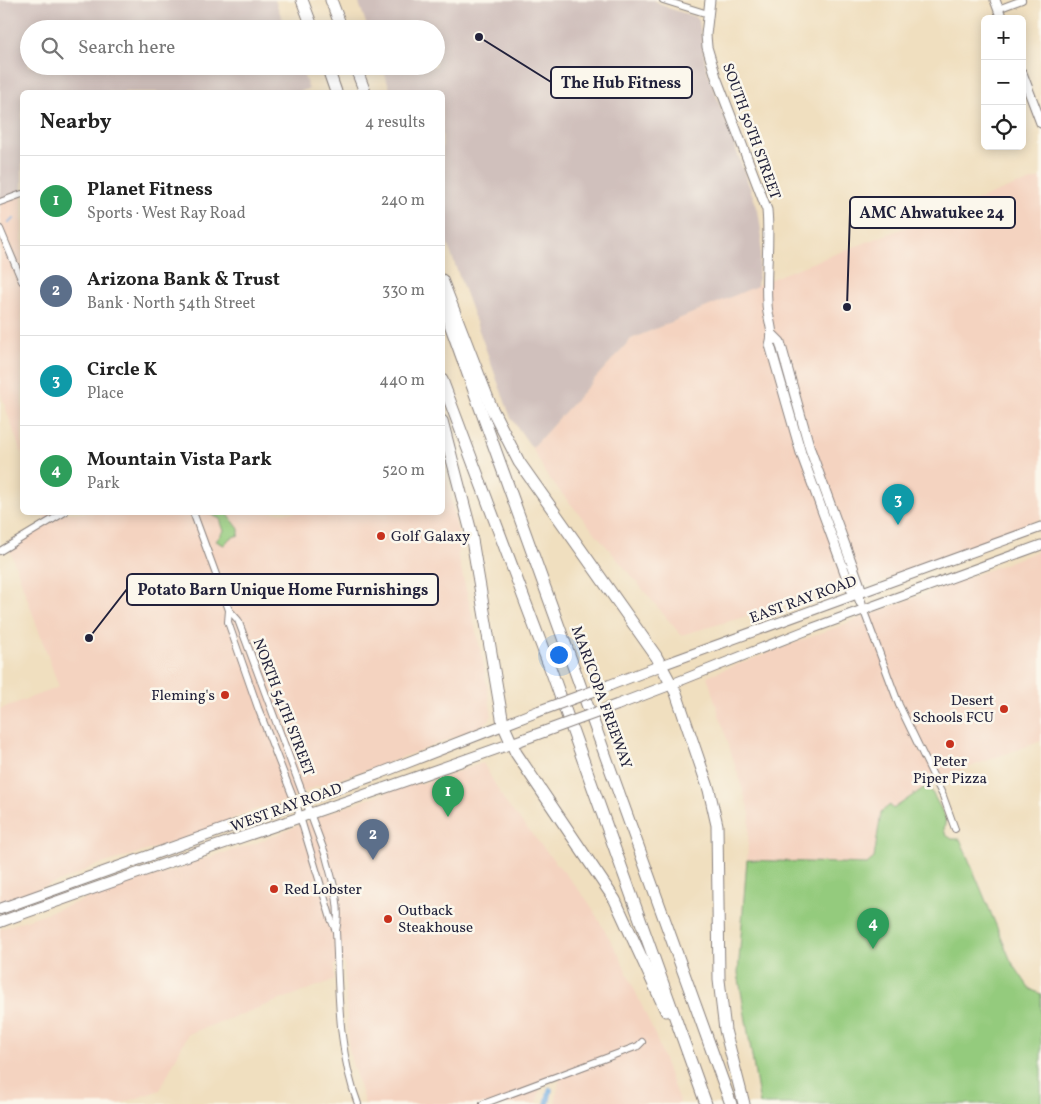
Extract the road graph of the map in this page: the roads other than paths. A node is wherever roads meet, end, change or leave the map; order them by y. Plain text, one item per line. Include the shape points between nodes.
1 (302, 0) edge
2 (331, 0) edge
3 (663, 0) edge
4 (710, 0) edge
5 (1022, 0) edge
6 (997, 4) edge
7 (708, 14) junction
8 (310, 20) edge
9 (339, 20) edge
10 (330, 75) edge
11 (359, 75) edge
12 (1026, 84) edge
13 (335, 90) edge
14 (364, 90) edge
15 (1041, 123) edge
16 (20, 195) edge
17 (0, 202) edge
18 (0, 228) edge
19 (20, 276) edge
20 (445, 288) edge
21 (445, 310) edge
22 (445, 388) edge
23 (445, 432) edge
24 (60, 515) edge
25 (194, 515) edge
26 (1041, 527) edge
27 (1041, 544) edge
28 (0, 551) edge
29 (860, 603) junction
30 (229, 610) junction
31 (662, 665) junction
32 (672, 684) junction
33 (574, 698) joint
34 (581, 718) joint
35 (503, 724) junction
36 (512, 743) junction
37 (306, 800) junction
38 (295, 804) junction
39 (311, 814) junction
40 (300, 818) junction
41 (955, 829) dead end
42 (0, 909) edge
43 (0, 922) edge
44 (336, 931) junction
45 (642, 1042) dead end
46 (358, 1104) edge
47 (483, 1104) edge
48 (706, 1104) edge
49 (731, 1104) edge
50 (744, 1104) edge

1 - 8 highway
2 - 9 highway
3 - 7 street
4 - 7 main road, SOUTH 50TH STREET
5 - 6 street
7 - 29 main road, SOUTH 50TH STREET via 707,47 716,77 767,210 767,306 773,335 770,345 801,453 851,589
10 - 13 highway
11 - 14 highway
12 - 15 main road
16 - 17 street
18 - 19 street
20 - 31 highway via 492,409 519,462
21 - 49 highway, MARICOPA FREEWAY
22 - 48 highway via 552,673
23 - 35 highway via 470,528
24 - 28 street
25 - 30 street, NORTH 54TH STREET
26 - 29 main road, EAST RAY ROAD
27 - 29 main road, EAST RAY ROAD
29 - 31 main road, EAST RAY ROAD
29 - 32 main road, EAST RAY ROAD
29 - 41 street, SOUTH 50TH STREET via 899,705
30 - 37 street, NORTH 54TH STREET via 238,620
30 - 38 street, NORTH 54TH STREET via 228,622
31 - 32 highway
31 - 33 main road, EAST RAY ROAD, bridge
32 - 34 main road, EAST RAY ROAD, bridge
32 - 50 highway via 709,790 717,825 719,980 725,1030
33 - 35 main road, WEST RAY ROAD, bridge
34 - 36 main road, WEST RAY ROAD, bridge
35 - 36 highway
35 - 37 main road, WEST RAY ROAD
36 - 39 main road, WEST RAY ROAD
36 - 48 highway via 602,878 626,920
37 - 38 main road, WEST RAY ROAD
37 - 39 street, NORTH 54TH STREET
38 - 40 street, NORTH 54TH STREET
38 - 42 main road, WEST RAY ROAD
39 - 40 main road, WEST RAY ROAD
39 - 44 street, NORTH 54TH STREET via 334,888 339,919
40 - 43 main road, WEST RAY ROAD
40 - 44 street, NORTH 54TH STREET
44 - 46 street, NORTH 54TH STREET via 343,1054
45 - 47 street

